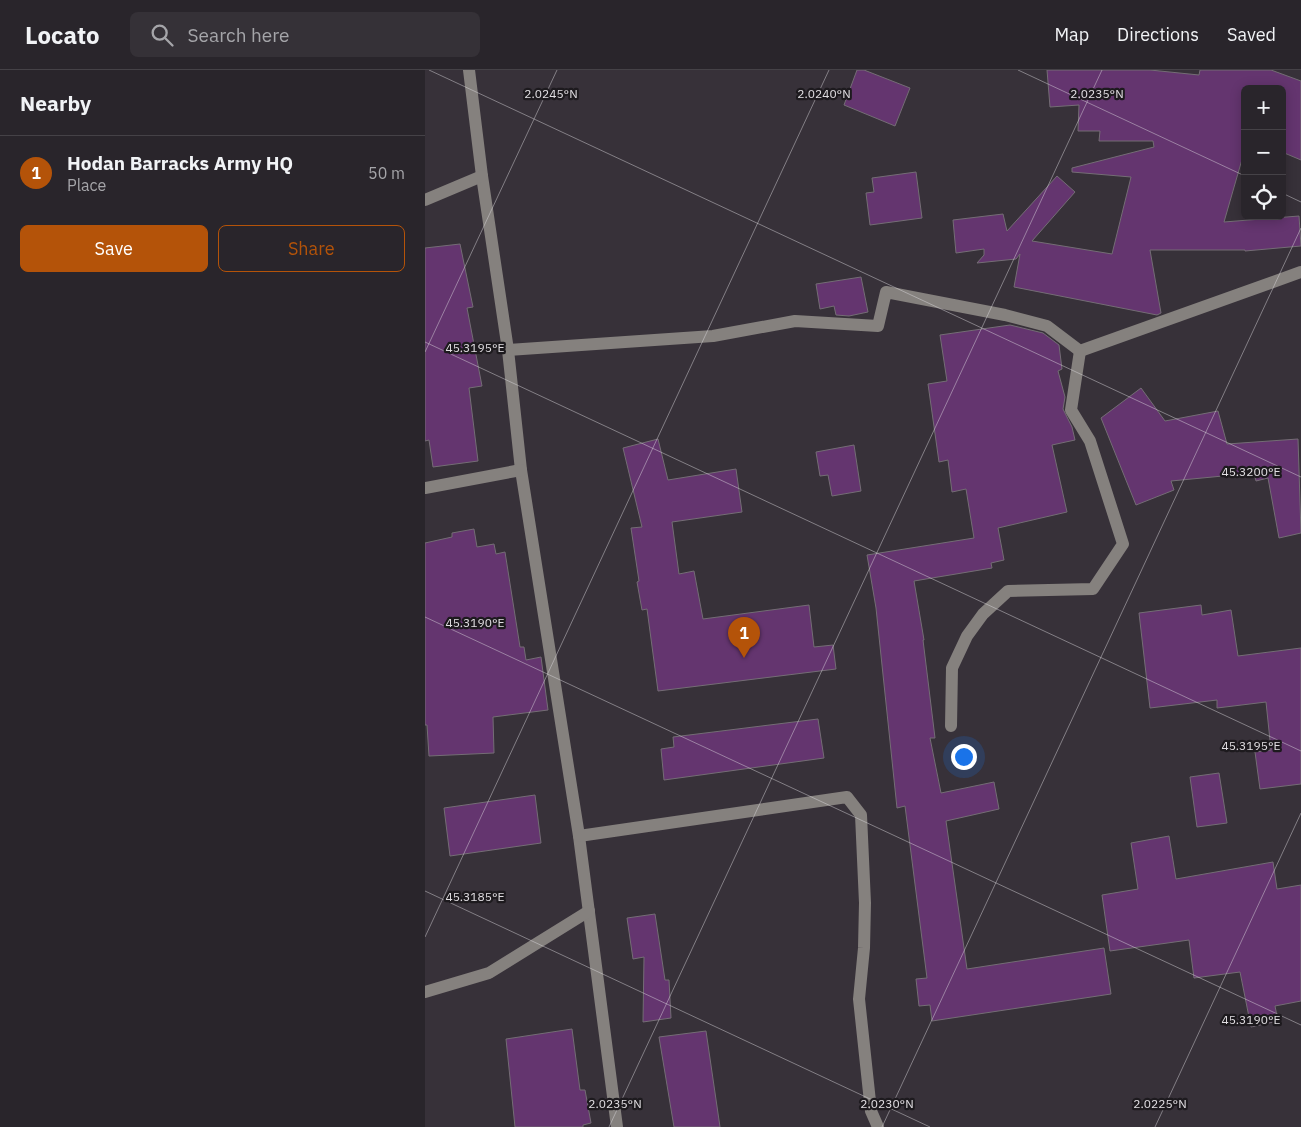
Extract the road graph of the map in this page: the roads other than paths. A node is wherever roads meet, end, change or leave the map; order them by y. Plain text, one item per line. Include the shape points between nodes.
1 (469, 70) edge
2 (482, 176) junction
3 (425, 200) edge
4 (1301, 272) edge
5 (508, 350) junction
6 (1080, 351) junction
7 (521, 470) junction
8 (425, 488) edge
9 (951, 726) dead end
10 (579, 836) junction
11 (589, 911) junction
12 (425, 992) edge
13 (617, 1127) edge
14 (878, 1127) edge

1 - 2 street
2 - 3 street
2 - 5 street
4 - 6 street
5 - 6 street via 713,336 795,321 878,326 886,292 1047,326
5 - 7 street
6 - 9 street via 1071,410 1090,441 1123,544 1093,588 1008,591 983,614 967,636 952,668
7 - 8 street
7 - 10 street
10 - 11 street
10 - 14 street via 847,797 861,815 865,903 859,999 871,1112
11 - 12 street via 489,973
11 - 13 street

